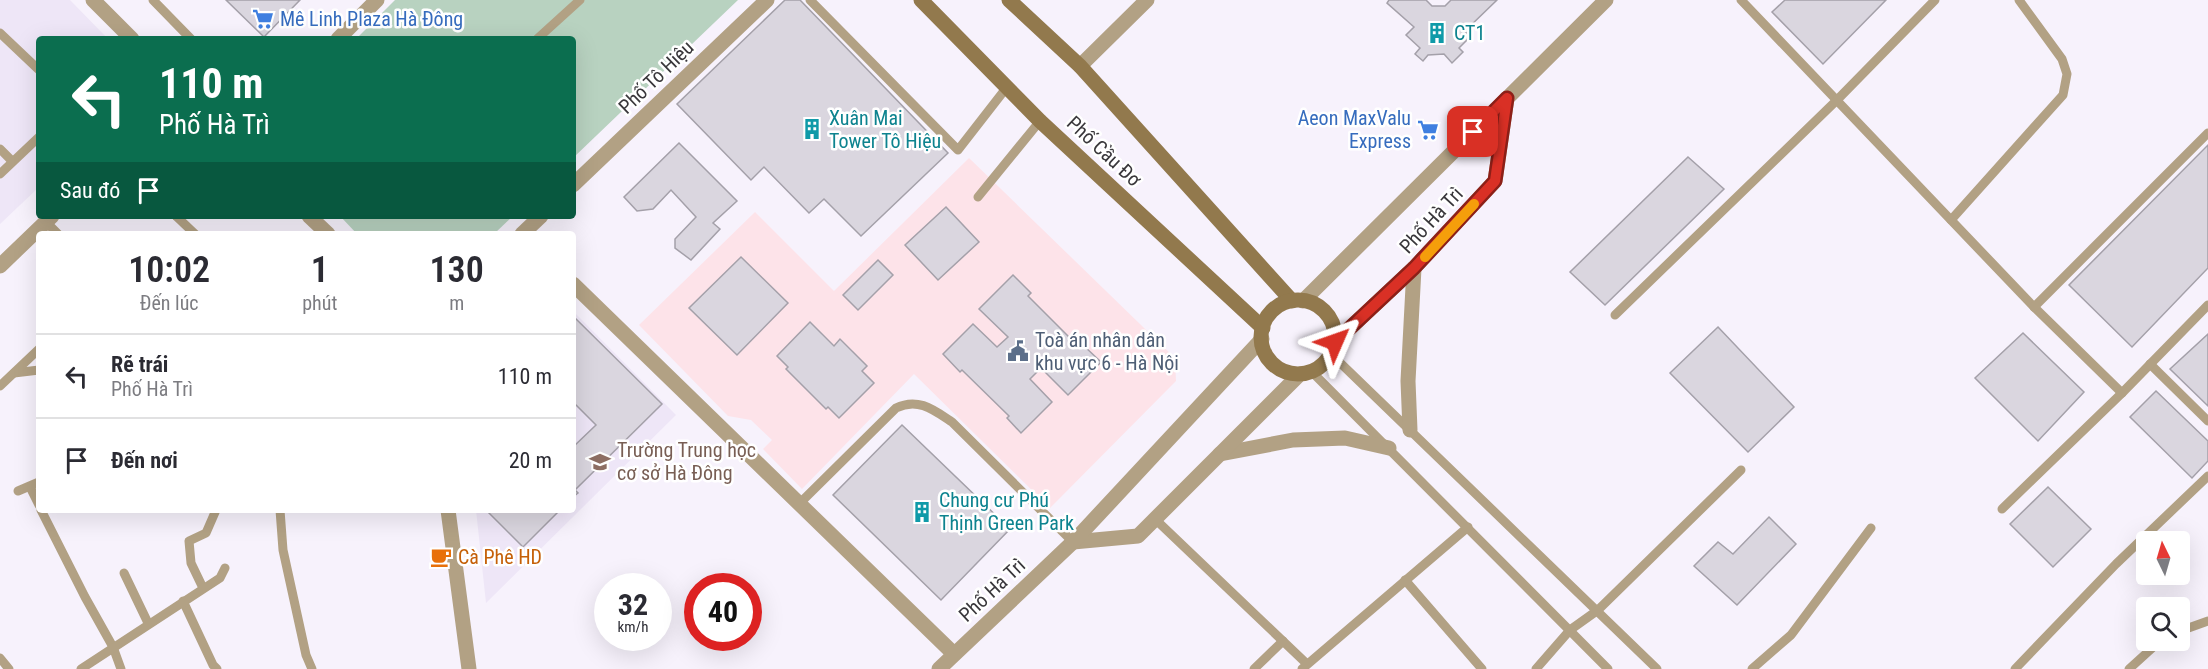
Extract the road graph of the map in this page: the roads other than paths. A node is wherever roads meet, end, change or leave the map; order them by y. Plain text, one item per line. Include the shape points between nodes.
1 (153, 0) edge
2 (377, 0) edge
3 (580, 0) edge
4 (767, 0) edge
5 (810, 0) edge
6 (921, 0) edge
7 (1009, 0) edge
8 (1147, 0) edge
9 (1606, 0) edge
10 (1741, 0) edge
11 (1935, 0) edge
12 (2019, 0) edge
13 (100, 3) edge
14 (0, 33) edge
15 (129, 36) edge
16 (188, 36) edge
17 (341, 36) edge
18 (540, 36) edge
19 (1080, 66) junction
20 (36, 67) edge
21 (1007, 87) junction
22 (1507, 98) junction
23 (1837, 100) junction
24 (1040, 120) junction
25 (2208, 133) edge
26 (36, 140) edge
27 (0, 149) edge
28 (12, 161) junction
29 (0, 174) edge
30 (576, 182) edge
31 (978, 197) dead end
32 (49, 219) edge
33 (179, 219) edge
34 (312, 219) edge
35 (538, 219) edge
36 (1951, 220) junction
37 (36, 231) edge
38 (36, 231) edge
39 (192, 231) edge
40 (325, 231) edge
41 (525, 231) edge
42 (0, 266) edge
43 (1414, 268) junction
44 (576, 287) edge
45 (1297, 301) junction
46 (2208, 305) edge
47 (2034, 307) junction
48 (1615, 315) dead end
49 (1262, 334) junction
50 (1333, 348) junction
51 (36, 352) edge
52 (2150, 364) junction
53 (36, 370) edge
54 (1306, 372) junction
55 (14, 373) junction
56 (0, 386) edge
57 (2122, 393) junction
58 (2208, 421) edge
59 (1410, 430) junction
60 (1389, 448) junction
61 (1220, 454) junction
62 (1741, 470) dead end
63 (2208, 476) edge
64 (34, 484) edge
65 (18, 491) dead end
66 (799, 504) junction
67 (2002, 509) dead end
68 (43, 513) edge
69 (215, 513) edge
70 (280, 513) edge
71 (448, 513) edge
72 (1155, 519) junction
73 (1468, 526) junction
74 (1870, 528) dead end
75 (1073, 542) junction
76 (225, 568) dead end
77 (124, 573) dead end
78 (1405, 580) junction
79 (203, 588) junction
80 (183, 601) junction
81 (1598, 610) junction
82 (2208, 621) edge
83 (148, 623) junction
84 (2190, 627) edge
85 (1570, 630) junction
86 (1283, 641) junction
87 (113, 647) junction
88 (2149, 651) edge
89 (954, 654) junction
90 (0, 658) edge
91 (1305, 666) edge
92 (9, 669) edge
93 (81, 669) edge
94 (121, 669) edge
95 (217, 669) edge
96 (312, 669) edge
97 (469, 669) edge
98 (939, 669) edge
99 (1254, 669) edge
100 (1482, 669) edge
101 (1536, 669) edge
102 (1608, 669) edge
103 (1657, 669) edge
104 (1752, 669) edge
105 (2015, 669) edge
106 (2129, 669) edge

1 - 16 lane
2 - 17 street
3 - 18 lane
4 - 30 street, Phố Tô Hiệu
5 - 21 lane via 958,150
6 - 21 main road, Phố Cầu Đơ
7 - 19 main road, Phố Cầu Đơ
8 - 19 street
9 - 22 street, Phố Hà Trì
10 - 23 lane
11 - 23 lane
12 - 36 lane via 2062,59 2067,74 2063,95
13 - 15 street
14 - 20 lane
19 - 45 main road, Phố Cầu Đơ
21 - 24 main road, Phố Cầu Đơ
22 - 43 street, Phố Hà Trì via 1495,181
22 - 45 street, Phố Hà Trì
23 - 36 lane
23 - 48 lane
24 - 31 lane
24 - 49 main road, Phố Cầu Đơ
25 - 47 lane
26 - 28 lane
27 - 28 lane
28 - 29 lane
32 - 38 street
33 - 39 lane
34 - 40 street
35 - 41 street
36 - 47 lane
37 - 42 street
43 - 50 street, Phố Hà Trì
43 - 59 street
44 - 66 street
45 - 49 main road via 1273,310
45 - 50 main road via 1313,303 1330,318 1335,330
46 - 52 lane
47 - 57 lane
49 - 54 main road via 1264,350 1278,368
49 - 75 street, Phố Hà Trì
50 - 54 main road via 1323,364
50 - 59 lane
51 - 55 lane
52 - 57 lane
52 - 58 lane
53 - 55 lane
54 - 60 lane
54 - 61 street
55 - 56 lane
57 - 67 lane
59 - 81 lane
60 - 61 street via 1345,438 1293,440
60 - 73 lane
61 - 72 street
62 - 81 lane
63 - 105 lane
64 - 65 lane
66 - 75 lane via 896,408 916,403 952,422
66 - 89 street
68 - 87 lane
69 - 79 lane via 206,533 189,541 191,563
70 - 96 lane via 283,550
71 - 97 street
72 - 75 street via 1138,536
72 - 86 lane
73 - 78 lane
73 - 85 lane
74 - 104 lane via 1791,635
75 - 89 street, Phố Hà Trì
76 - 79 lane via 220,578
77 - 83 lane
78 - 91 lane
78 - 100 lane
79 - 80 lane
80 - 83 lane
80 - 95 lane
81 - 85 lane
81 - 103 lane
82 - 84 lane
83 - 87 lane
85 - 101 lane
85 - 102 lane
86 - 91 lane
86 - 99 lane
87 - 93 lane
87 - 94 lane
88 - 106 lane
89 - 98 street, Phố Hà Trì
90 - 92 lane

